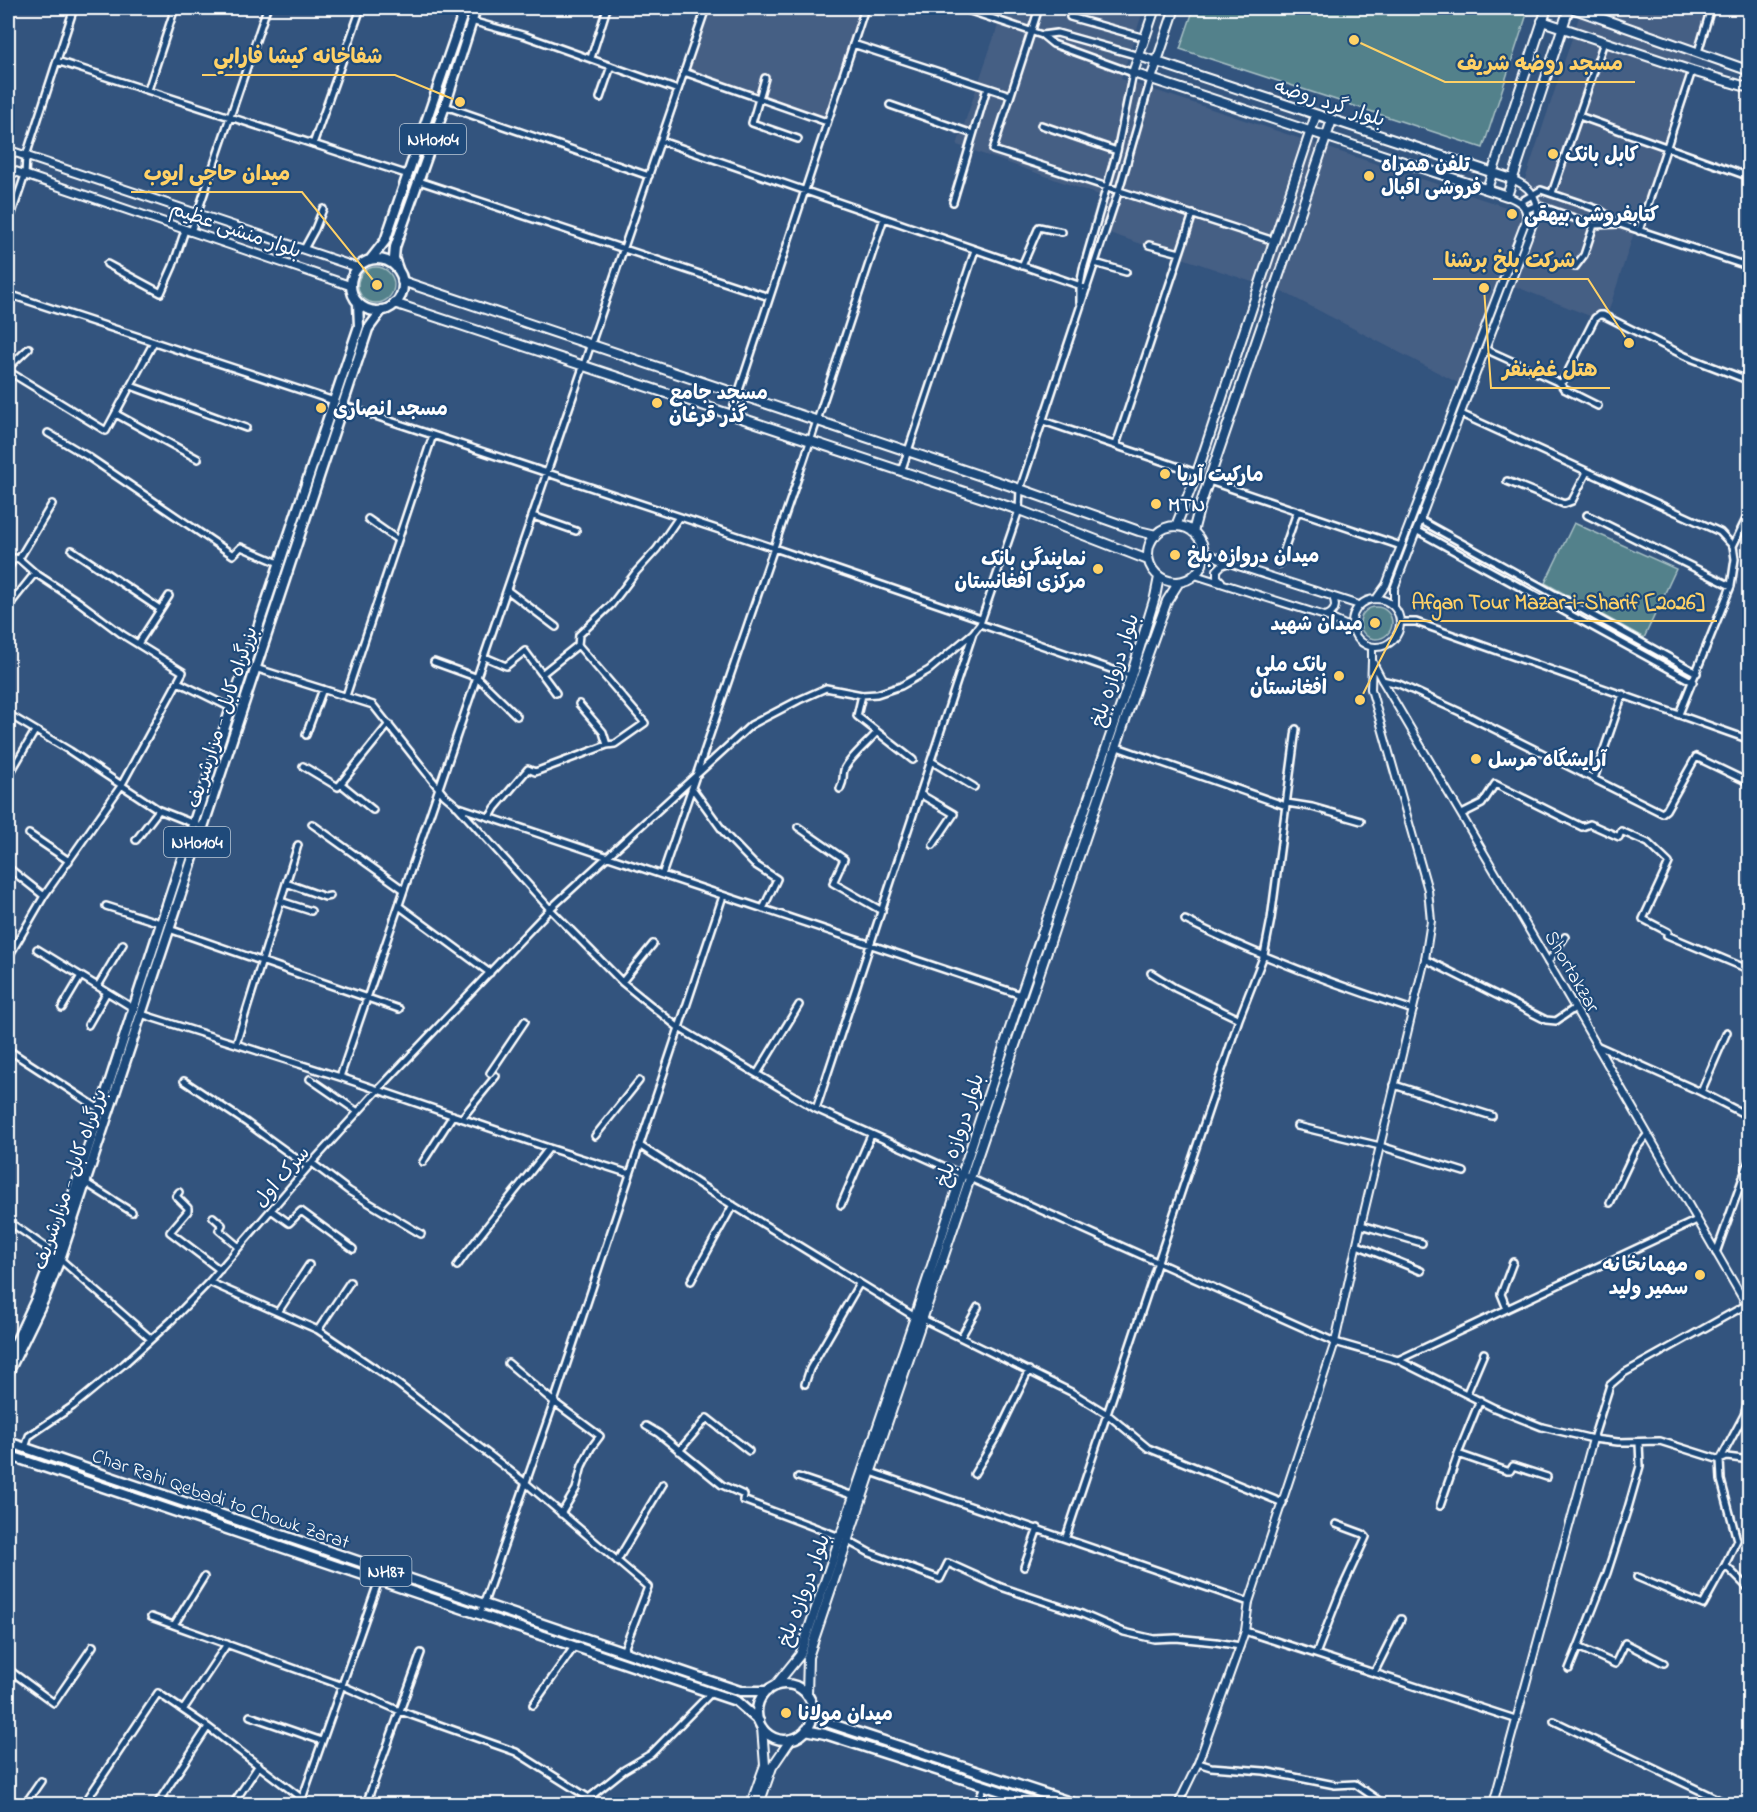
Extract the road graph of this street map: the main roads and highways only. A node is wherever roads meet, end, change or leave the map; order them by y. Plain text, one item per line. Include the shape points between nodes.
1 (465, 8) edge
2 (476, 8) edge
3 (1155, 8) edge
4 (1175, 8) edge
5 (1547, 8) edge
6 (1570, 8) edge
7 (1542, 21) junction
8 (1562, 28) junction
9 (1138, 56) junction
10 (1157, 62) junction
11 (1748, 71) edge
12 (1151, 79) junction
13 (1749, 88) edge
14 (1316, 115) junction
15 (1332, 120) junction
16 (1311, 131) junction
17 (1326, 136) junction
18 (8, 150) edge
19 (8, 170) edge
20 (1492, 173) junction
21 (1512, 179) junction
22 (1487, 189) junction
23 (370, 260) junction
24 (356, 267) junction
25 (398, 269) junction
26 (402, 281) junction
27 (351, 286) junction
28 (358, 303) junction
29 (394, 303) junction
30 (382, 310) junction
31 (338, 403) junction
32 (1176, 526) junction
33 (1193, 532) junction
34 (1156, 535) junction
35 (1148, 560) junction
36 (1159, 577) junction
37 (1179, 582) junction
38 (198, 825) junction
39 (966, 1177) junction
40 (57, 1256) junction
41 (919, 1318) junction
42 (8, 1359) edge
43 (8, 1373) edge
44 (8, 1442) edge
45 (8, 1455) edge
46 (844, 1539) junction
47 (771, 1688) junction
48 (807, 1695) junction
49 (813, 1712) junction
50 (760, 1724) junction
51 (806, 1730) junction
52 (791, 1739) junction
53 (751, 1804) edge
54 (759, 1804) edge
55 (1041, 1804) edge
56 (1076, 1804) edge

1 - 23 highway, NH0104 via 385,241
2 - 25 highway, NH0104 via 395,247
3 - 9 main road
4 - 10 main road
5 - 7 main road
6 - 8 main road
6 - 11 main road
7 - 8 main road
7 - 20 main road
8 - 13 main road
8 - 21 main road
9 - 10 main road, بلوار گرد روضه
9 - 12 main road, بلوار گرد روضه via 1133,73
10 - 12 main road
10 - 14 main road, بلوار گرد روضه
12 - 16 main road, بلوار گرد روضه
14 - 15 main road, بلوار گرد روضه
14 - 16 main road
15 - 17 main road
15 - 20 main road, بلوار گرد روضه
16 - 17 main road, بلوار گرد روضه
16 - 32 main road
17 - 22 main road, بلوار گرد روضه
17 - 33 main road
18 - 24 main road, بلوار منشی عظیم
19 - 27 main road, بلوار منشی عظیم
20 - 21 main road, بلوار گرد روضه
20 - 22 main road
21 - 22 main road, بلوار گرد روضه via 1507,196
23 - 24 highway, NH0104
23 - 25 highway via 385,260
24 - 27 highway
25 - 26 highway, NH0104
26 - 29 highway via 401,293
26 - 34 main road
27 - 28 highway, NH0104
28 - 30 highway
28 - 31 highway, بزرگراه کابل - مزارشریف / NH0104 via 358,327
29 - 30 highway, NH0104
29 - 35 main road via 1018,510
30 - 31 highway, بزرگراه کابل - مزارشریف / NH0104 via 368,329
31 - 38 highway, بزرگراه کابل - مزارشریف / NH0104 via 255,668
31 - 38 highway, بزرگراه کابل - مزارشریف / NH0104 via 279,563 231,708
32 - 33 main road
32 - 34 main road
33 - 37 main road via 1198,537 1203,560 1195,575
34 - 35 main road via 1149,546
35 - 36 main road
36 - 37 main road
36 - 39 main road, بلوار دروازه بلخ via 1131,676 1021,995
37 - 39 main road, بلوار دروازه بلخ via 1167,601
38 - 40 highway, بزرگراه کابل - مزارشریف / NH0104 via 160,923
38 - 40 highway, بزرگراه کابل - مزارشریف / NH0104 via 169,929 86,1183
39 - 41 main road, بلوار دروازه بلخ
40 - 42 highway, بزرگراه کابل - مزارشریف / NH0104
40 - 43 highway, بزرگراه کابل - مزارشریف / NH0104 via 38,1314
41 - 46 main road, بلوار دروازه بلخ via 871,1472
41 - 46 main road, بلوار دروازه بلخ via 854,1496
44 - 47 highway, Char Rahi Qebadi to Chowk Zarat / NH87 via 740,1691
45 - 50 highway, Char Rahi Qebadi to Chowk Zarat / NH87 via 736,1701
46 - 47 main road, بلوار دروازه بلخ via 800,1655
46 - 48 main road, بلوار دروازه بلخ via 808,1657
47 - 48 highway, NH87 via 792,1685
47 - 50 highway via 758,1705
48 - 49 highway
49 - 51 highway
49 - 56 highway via 829,1722
50 - 52 highway, NH87 via 775,1738
50 - 53 main road via 765,1765
51 - 52 highway
51 - 55 highway
52 - 54 main road via 772,1767

